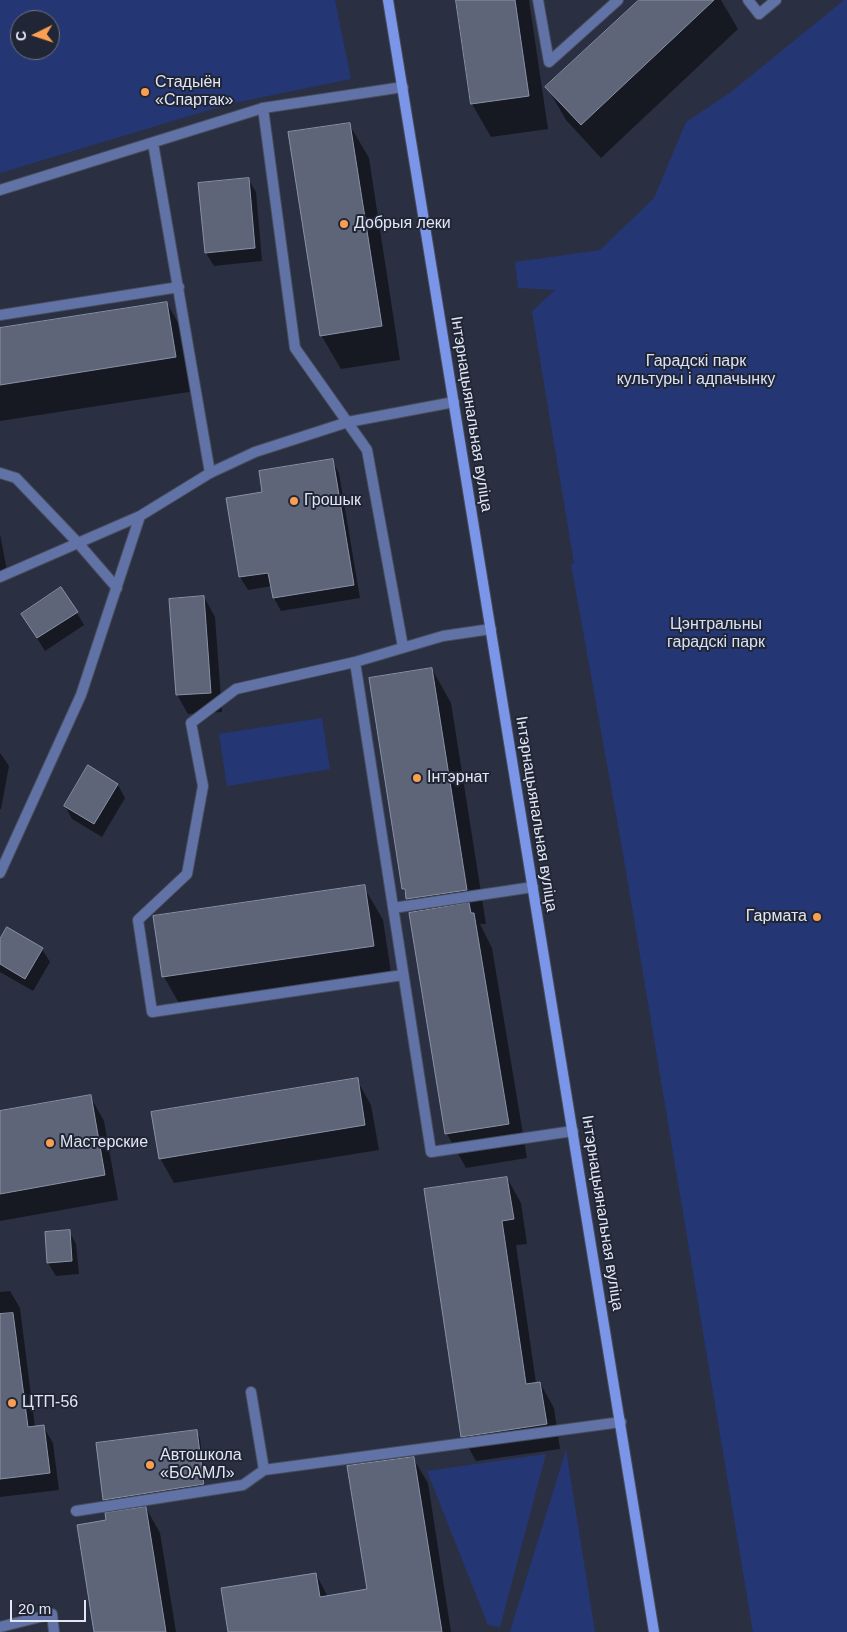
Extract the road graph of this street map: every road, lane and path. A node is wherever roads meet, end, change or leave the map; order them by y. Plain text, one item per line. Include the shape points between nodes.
1 (388, 0) edge
2 (538, 0) edge
3 (618, 0) edge
4 (748, 0) edge
5 (776, 0) edge
6 (402, 87) junction
7 (263, 108) junction
8 (153, 142) junction
9 (0, 190) edge
10 (179, 286) junction
11 (0, 315) edge
12 (454, 402) junction
13 (348, 422) junction
14 (0, 473) edge
15 (210, 473) junction
16 (140, 516) junction
17 (78, 543) junction
18 (0, 577) edge
19 (117, 588) junction
20 (491, 629) junction
21 (403, 647) junction
22 (354, 662) junction
23 (0, 873) edge
24 (533, 887) junction
25 (393, 908) junction
26 (403, 975) junction
27 (573, 1131) junction
28 (251, 1392) dead end
29 (620, 1422) junction
30 (264, 1470) junction
31 (76, 1511) dead end
32 (0, 1627) edge
33 (54, 1632) edge
34 (654, 1632) edge

1 - 6 main road, Інтэрнацыянальная вуліца
2 - 3 street via 549,62
4 - 5 street via 759,14
6 - 7 street
6 - 12 main road, Інтэрнацыянальная вуліца
7 - 8 street
7 - 13 street via 295,348
8 - 9 street
8 - 10 street
10 - 11 street
10 - 15 street
12 - 13 street
12 - 20 main road, Інтэрнацыянальная вуліца
13 - 15 street via 255,452
13 - 21 street via 367,450
14 - 17 street via 16,478
15 - 16 street
16 - 17 street
16 - 19 street
17 - 18 street
17 - 19 street
19 - 23 street via 81,695
20 - 21 street via 443,636
20 - 24 main road, Інтэрнацыянальная вуліца
21 - 22 street
22 - 25 street
22 - 26 street via 236,689 191,723 203,786 187,874 138,920 152,1012
24 - 25 street
24 - 27 main road, Інтэрнацыянальная вуліца
25 - 26 street
26 - 27 street via 431,1152
27 - 29 main road, Інтэрнацыянальная вуліца
28 - 30 street
29 - 30 street
29 - 34 main road, Інтэрнацыянальная вуліца
30 - 31 street via 243,1485
32 - 33 street via 52,1614

